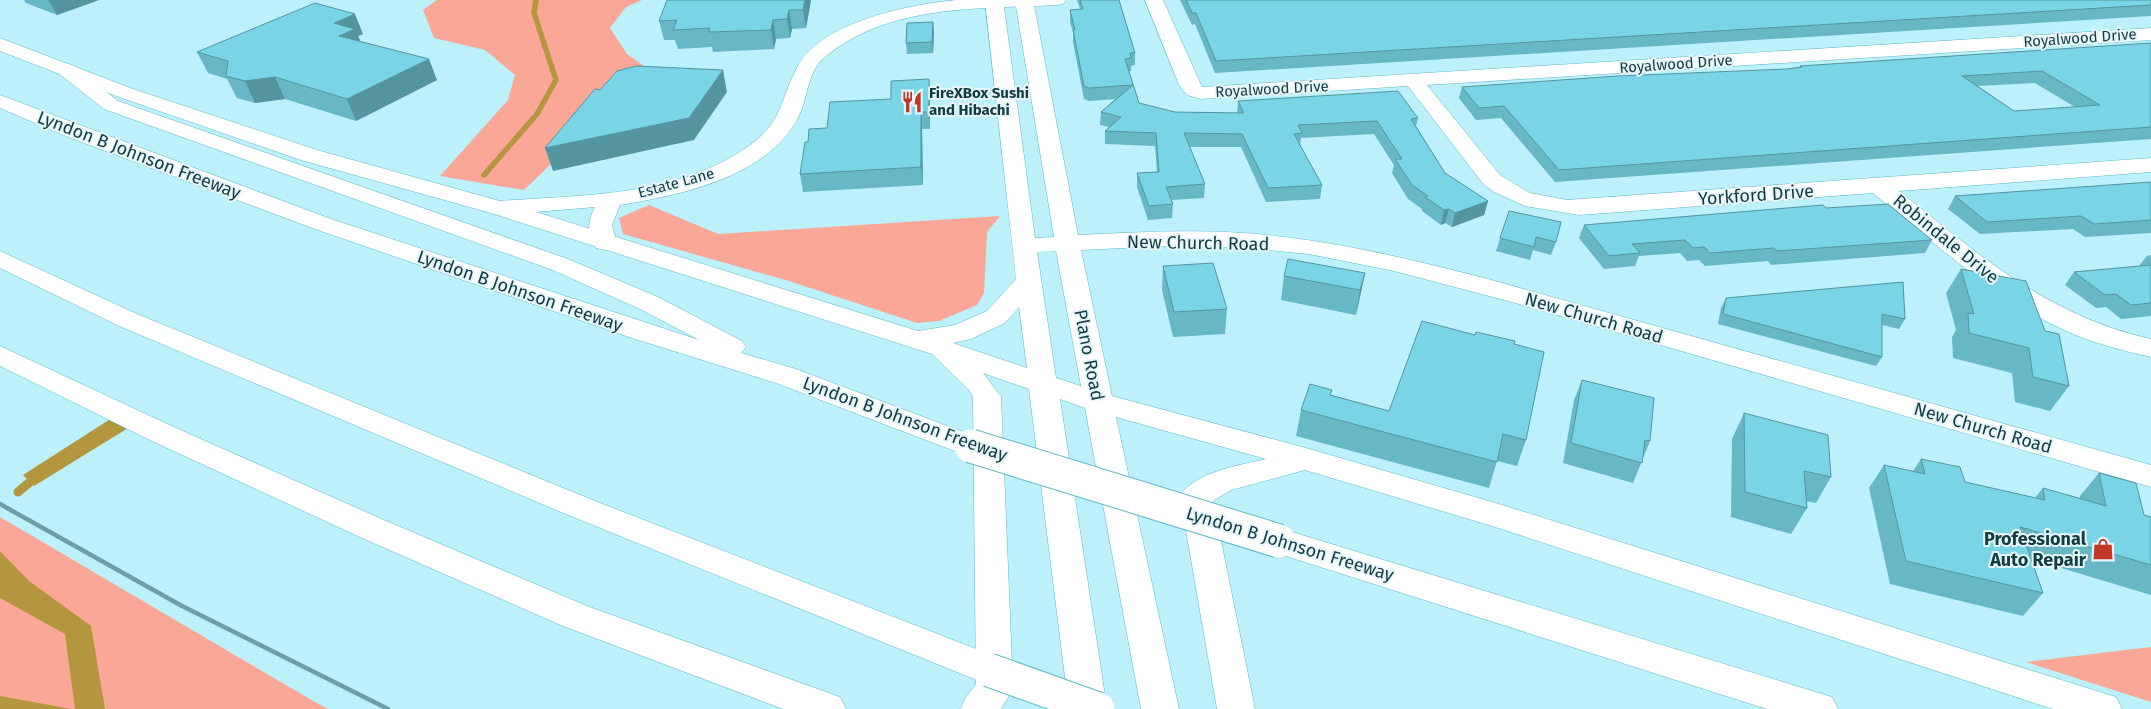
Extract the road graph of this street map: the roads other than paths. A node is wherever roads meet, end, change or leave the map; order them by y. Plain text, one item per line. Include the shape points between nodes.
1 (1058, 0) edge
2 (1154, 0) edge
3 (994, 1) edge
4 (1024, 1) edge
5 (2151, 34) edge
6 (0, 44) edge
7 (65, 69) junction
8 (1414, 81) junction
9 (1003, 82) junction
10 (0, 101) edge
11 (1043, 111) junction
12 (2151, 165) edge
13 (1880, 186) junction
14 (612, 198) junction
15 (499, 208) junction
16 (605, 243) junction
17 (1067, 243) junction
18 (1024, 246) junction
19 (0, 258) edge
20 (1029, 280) junction
21 (926, 343) junction
22 (2151, 348) edge
23 (0, 355) edge
24 (786, 376) junction
25 (1043, 382) junction
26 (1098, 402) junction
27 (1306, 459) junction
28 (2151, 476) edge
29 (827, 709) edge
30 (979, 709) edge
31 (1088, 709) edge
32 (1098, 709) edge
33 (1160, 709) edge
34 (1236, 709) edge
35 (1819, 709) edge
36 (2103, 709) edge

1 - 4 main road, Estate Lane
2 - 8 main road, Royalwood Drive via 1194,91
3 - 4 main road, Estate Lane
3 - 9 main road
3 - 14 main road, Estate Lane via 886,18 845,36 811,59 799,81 788,118 775,135 734,165 704,179 656,192
4 - 11 main road, Plano Road
5 - 8 main road, Royalwood Drive
6 - 7 main road
7 - 15 main road via 290,149
7 - 24 main road via 111,105 559,264 649,303
8 - 13 main road, Yorkford Drive via 1492,180 1519,197 1549,206 1579,208
9 - 11 main road via 1017,84 1024,89 1029,106
9 - 18 main road
10 - 24 main road, Lyndon B Johnson Freeway via 323,224 641,332
11 - 17 main road, Plano Road
12 - 13 main road, Yorkford Drive
13 - 22 main road, Robindale Drive via 1999,282 2047,313 2106,337
14 - 15 main road, Estate Lane
14 - 16 main road via 599,221 598,230
15 - 16 main road
16 - 21 main road
17 - 18 main road, New Church Road
17 - 26 main road, Plano Road
17 - 28 main road, New Church Road via 1238,241 1307,247 1370,259 1518,296
18 - 20 main road
19 - 32 main road, bridge via 128,320 584,509 990,670
20 - 21 main road via 996,317 962,333
20 - 25 main road
21 - 25 main road
21 - 30 main road via 980,384 987,397 995,689
23 - 29 main road via 165,435 575,616
24 - 35 main road, Lyndon B Johnson Freeway, bridge via 971,446
25 - 26 main road
25 - 31 main road
26 - 27 main road
26 - 33 main road, Plano Road
27 - 34 main road via 1221,482 1196,496
27 - 36 main road via 1500,516

